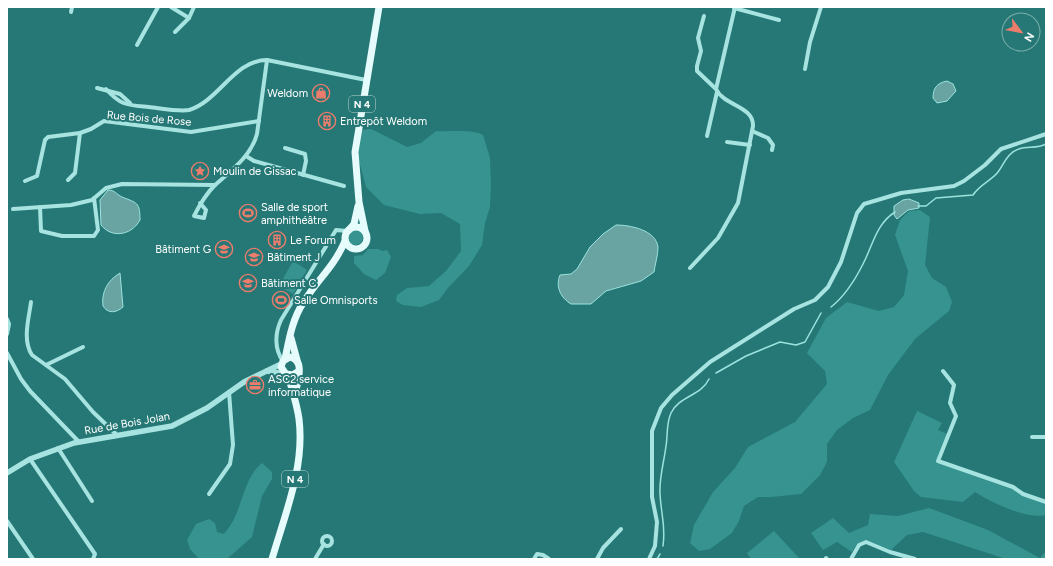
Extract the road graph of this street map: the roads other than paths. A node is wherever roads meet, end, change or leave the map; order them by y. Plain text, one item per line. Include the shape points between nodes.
1 (72, 7) edge
2 (158, 7) edge
3 (171, 7) edge
4 (194, 7) edge
5 (379, 7) edge
6 (734, 7) edge
7 (821, 7) edge
8 (71, 12) dead end
9 (704, 16) dead end
10 (189, 18) junction
11 (779, 20) dead end
12 (175, 32) dead end
13 (137, 45) dead end
14 (266, 60) junction
15 (805, 69) dead end
16 (366, 80) junction
17 (97, 88) dead end
18 (106, 90) junction
19 (717, 90) junction
20 (131, 105) junction
21 (259, 121) junction
22 (752, 131) junction
23 (80, 132) junction
24 (1046, 134) edge
25 (707, 136) dead end
26 (727, 142) dead end
27 (750, 144) junction
28 (285, 148) dead end
29 (772, 150) dead end
30 (246, 156) junction
31 (303, 175) junction
32 (68, 180) dead end
33 (25, 181) dead end
34 (215, 185) junction
35 (344, 186) dead end
36 (94, 198) junction
37 (359, 202) junction
38 (200, 203) dead end
39 (40, 206) junction
40 (13, 209) dead end
41 (348, 231) junction
42 (365, 231) junction
43 (345, 241) junction
44 (353, 249) junction
45 (336, 261) junction
46 (690, 268) dead end
47 (31, 302) dead end
48 (7, 319) edge
49 (7, 334) edge
50 (291, 334) junction
51 (82, 347) dead end
52 (7, 354) edge
53 (298, 360) junction
54 (283, 361) junction
55 (46, 365) junction
56 (267, 371) junction
57 (299, 371) junction
58 (943, 372) dead end
59 (287, 374) junction
60 (229, 392) junction
61 (295, 396) junction
62 (118, 435) junction
63 (1032, 437) dead end
64 (1046, 437) edge
65 (79, 442) junction
66 (58, 448) junction
67 (30, 459) junction
68 (7, 473) edge
69 (209, 494) dead end
70 (92, 501) dead end
71 (1046, 502) edge
72 (7, 521) edge
73 (621, 529) dead end
74 (324, 544) dead end
75 (33, 559) edge
76 (93, 559) edge
77 (272, 559) edge
78 (315, 559) edge
79 (534, 559) edge
80 (549, 559) edge
81 (597, 559) edge
82 (649, 559) edge
83 (851, 559) edge
84 (915, 559) edge

1 - 8 street
2 - 13 street
3 - 10 street
4 - 10 street
5 - 16 main road, N 4
6 - 11 street
6 - 19 street
7 - 15 street
9 - 19 street via 698,38 701,51 697,66 698,71
10 - 12 street
14 - 16 street
14 - 20 street via 257,60 241,68 215,95 187,110
14 - 21 street
16 - 37 main road, N 4 via 355,152
17 - 18 street
18 - 20 street via 116,100
18 - 20 street via 120,94
19 - 22 street via 725,100 750,114 753,118
19 - 25 street
21 - 23 street, Rue Bois de Rose via 191,132 104,121
21 - 30 street via 254,143
22 - 27 street
22 - 29 street via 771,140
23 - 32 street via 75,173
23 - 33 street, Rue Bois de Rose via 48,137 45,140 37,176
24 - 82 street via 1001,149 975,173 954,186 901,194 864,204 857,214 841,262 828,287 815,300 794,309 710,362 672,395 656,418 652,437 652,497 657,522 656,538
26 - 27 street
27 - 46 street via 738,203 718,238
28 - 31 street via 305,154
30 - 31 street via 254,161
30 - 34 street
31 - 35 street
34 - 36 street via 122,184 106,188
34 - 38 street
36 - 39 street via 71,205
36 - 39 street via 98,230 94,236 62,236 41,231
37 - 41 main road, N 4 via 354,224
37 - 42 main road, N 4
39 - 40 street
41 - 42 main road via 359,227
41 - 43 main road, N 4
41 - 54 street via 336,230 281,320 276,340
42 - 44 main road, N 4 via 366,244 360,249
43 - 44 main road
43 - 45 main road, N 4
44 - 45 main road, N 4
45 - 50 main road, N 4 via 303,302
47 - 55 street via 27,328 28,349
48 - 49 street
50 - 53 main road, N 4
50 - 54 main road, N 4
51 - 55 street
52 - 65 street via 30,391
53 - 54 main road via 290,357
53 - 57 main road, N 4
54 - 56 street, Rue de Bois Jolan
54 - 59 main road, N 4
55 - 62 street via 65,379 93,412
56 - 59 street
56 - 60 street, Rue de Bois Jolan
57 - 59 main road
57 - 61 main road, N 4
58 - 71 street via 954,385 950,405 956,416 938,462 1014,487 1023,494
59 - 61 main road, N 4
60 - 62 street, Rue de Bois Jolan via 207,408 172,426
60 - 69 street via 233,445 230,464
61 - 77 main road, N 4 via 300,432 297,470
62 - 65 street, Rue de Bois Jolan
63 - 64 street
65 - 66 street, Rue de Bois Jolan
66 - 67 street, Rue de Bois Jolan
66 - 70 street
67 - 68 street, Rue de Bois Jolan
67 - 76 street via 95,554
72 - 75 street
73 - 81 street via 603,548
74 - 78 street
79 - 80 street via 537,554
83 - 84 street via 859,545 866,542

